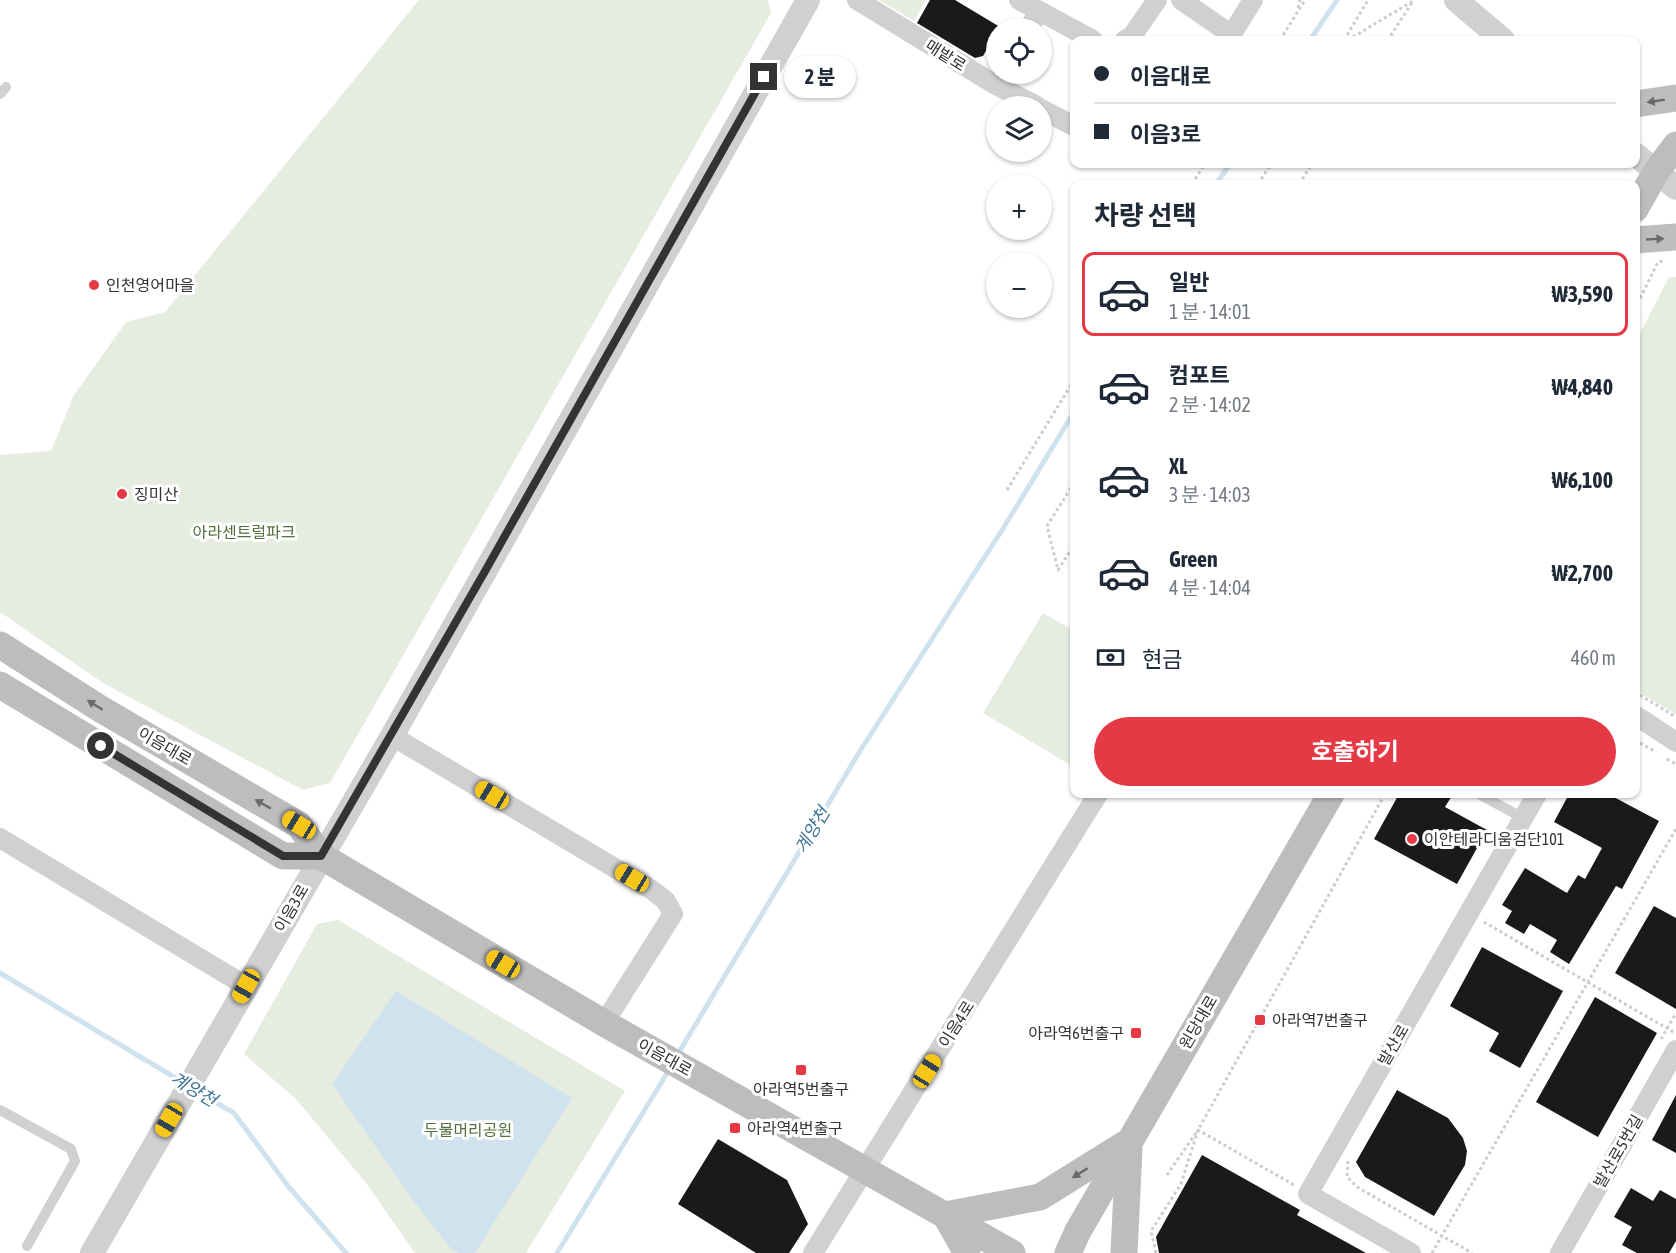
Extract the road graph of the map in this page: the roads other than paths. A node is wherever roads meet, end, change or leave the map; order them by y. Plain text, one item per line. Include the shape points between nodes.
1 (808, 0) edge
2 (857, 0) edge
3 (1019, 0) edge
4 (1157, 0) edge
5 (1181, 0) edge
6 (1253, 0) edge
7 (1456, 0) edge
8 (1040, 11) junction
9 (1035, 18) edge
10 (1086, 36) edge
11 (1132, 36) edge
12 (1227, 36) edge
13 (1231, 36) edge
14 (1498, 36) edge
15 (986, 73) edge
16 (1004, 84) edge
17 (1022, 96) edge
18 (1676, 98) edge
19 (1640, 103) edge
20 (1052, 115) edge
21 (1070, 124) edge
22 (1676, 146) edge
23 (1640, 158) edge
24 (1666, 180) edge
25 (1640, 204) edge
26 (1640, 241) edge
27 (1672, 249) edge
28 (0, 645) edge
29 (0, 685) edge
30 (1640, 719) edge
31 (392, 736) junction
32 (1676, 742) edge
33 (1096, 798) edge
34 (1329, 798) edge
35 (1486, 798) edge
36 (1535, 798) edge
37 (1523, 818) junction
38 (0, 838) edge
39 (321, 856) junction
40 (246, 986) junction
41 (604, 1023) junction
42 (1676, 1050) edge
43 (0, 1110) edge
44 (1129, 1142) junction
45 (866, 1170) junction
46 (945, 1215) junction
47 (27, 1246) dead end
48 (92, 1253) edge
49 (813, 1253) edge
50 (967, 1253) edge
51 (1012, 1253) edge
52 (1068, 1253) edge
53 (1124, 1253) edge
54 (1411, 1253) edge
55 (1560, 1253) edge

1 - 31 street, 이음3로
2 - 15 street, 매밭로
3 - 8 street
4 - 11 street
5 - 12 street
6 - 13 street
7 - 14 street
8 - 9 street
8 - 10 street
16 - 17 street, 매밭로
18 -> 19 main road
20 - 21 street
22 - 24 main road
23 - 24 street
24 - 25 main road
26 -> 27 main road
39 -> 28 main road, 이음대로 via 299,825
29 - 39 main road, 이음대로 via 283,856
30 - 32 street
31 - 39 street, 이음3로
31 - 41 street via 666,901 673,914
33 - 45 street, 이음4로
34 - 44 main road, 원당대로
35 - 37 lane
36 - 37 street, 발산로
37 - 54 street, 발산로 via 1308,1194
38 - 40 street
39 - 40 street, 이음3로
39 - 41 main road, 이음대로
40 - 48 street, 이음3로
41 - 45 main road, 이음대로
42 - 55 street, 발산로5번길
43 - 47 lane via 71,1149 75,1161
44 -> 46 main road via 1040,1197
44 - 52 main road, 원당대로
44 - 53 main road
45 - 46 main road, 이음대로
45 - 49 street, 이음4로
46 - 50 main road
46 - 51 main road, 이음대로

